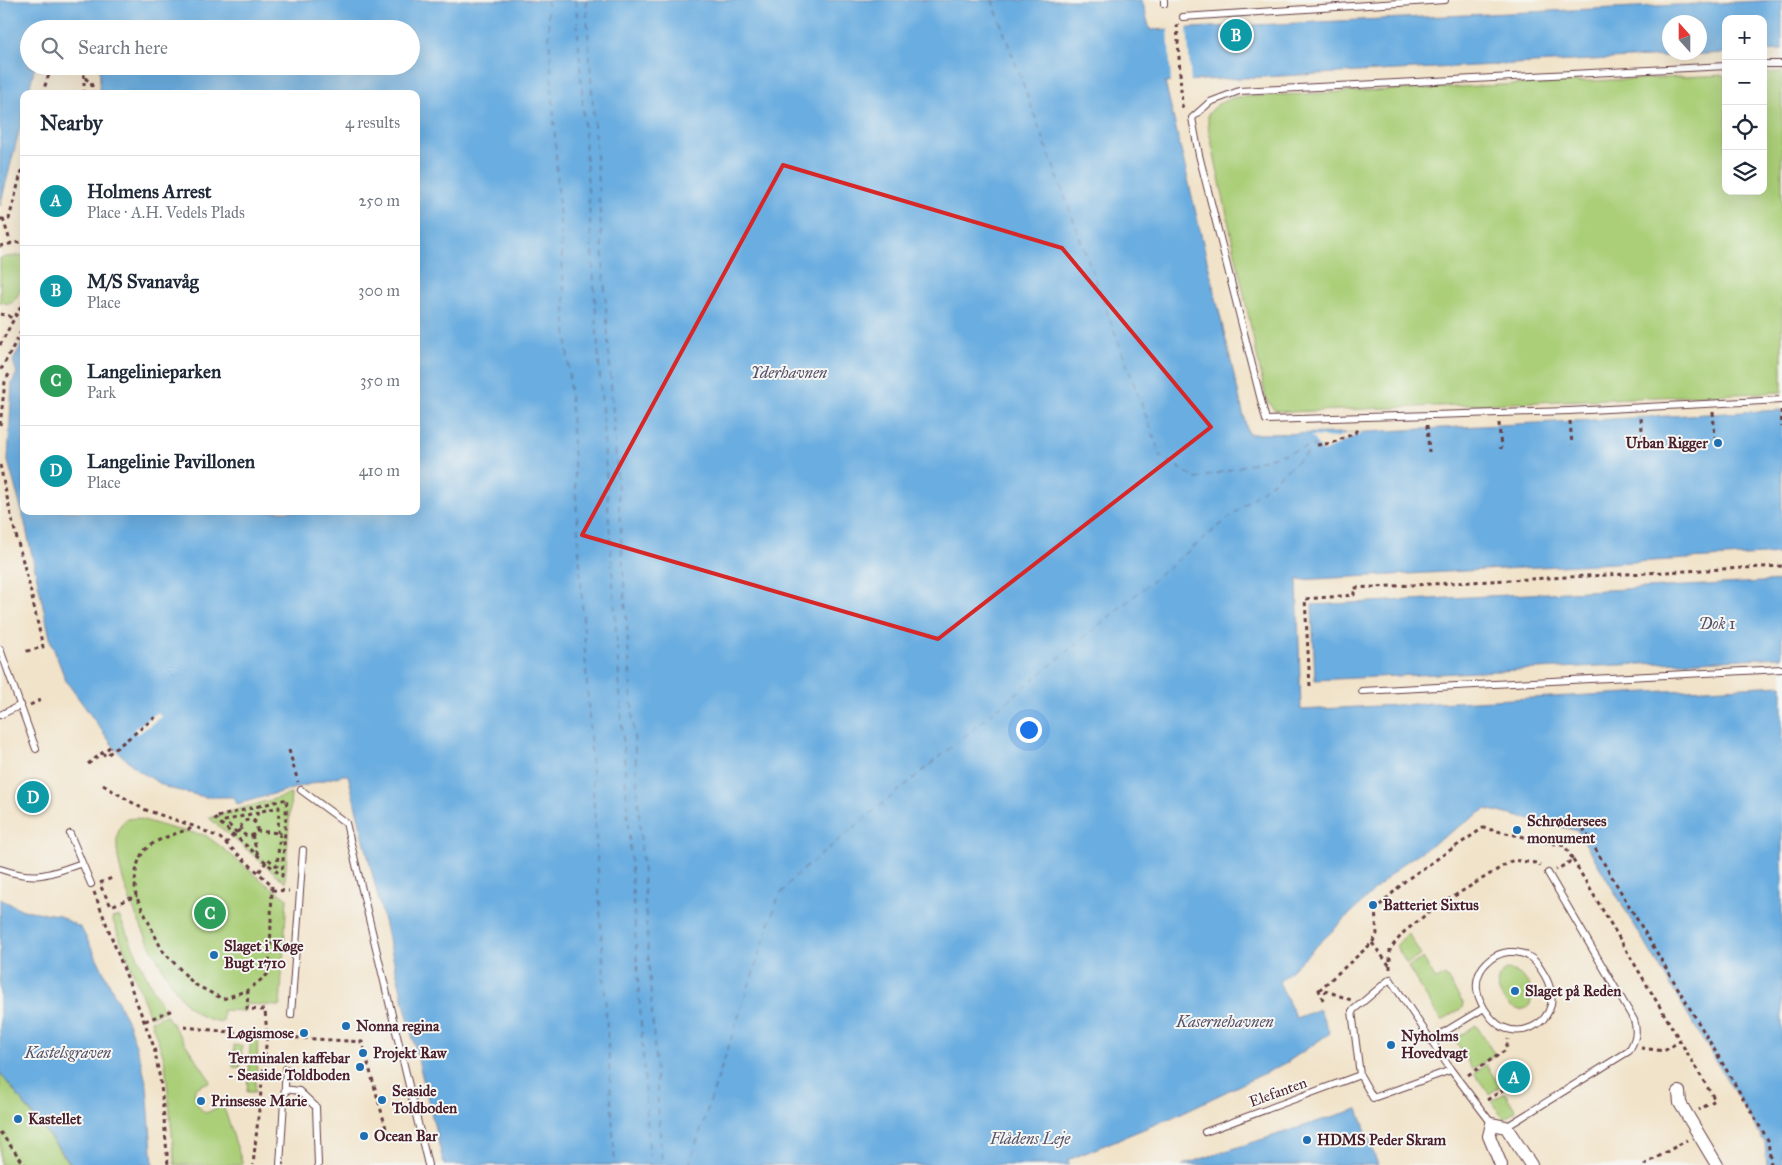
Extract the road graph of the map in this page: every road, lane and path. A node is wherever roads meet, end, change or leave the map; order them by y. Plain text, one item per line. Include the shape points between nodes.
1 (1445, 0) edge
2 (1183, 17) dead end
3 (1177, 24) dead end
4 (1767, 64) edge
5 (1782, 64) edge
6 (1722, 66) edge
7 (49, 75) edge
8 (84, 77) joint
9 (43, 90) edge
10 (84, 90) edge
11 (93, 90) edge
12 (1182, 106) dead end
13 (20, 177) edge
14 (2, 219) edge
15 (20, 242) edge
16 (11, 244) junction
17 (0, 246) edge
18 (20, 308) edge
19 (0, 314) edge
20 (14, 320) junction
21 (20, 334) edge
22 (0, 345) edge
23 (0, 368) edge
24 (10, 372) dead end
25 (1782, 400) edge
26 (1361, 416) junction
27 (0, 417) edge
28 (1781, 418) edge
29 (1714, 420) dead end
30 (0, 425) edge
31 (1641, 425) dead end
32 (1782, 427) edge
33 (1570, 428) dead end
34 (1500, 431) dead end
35 (1428, 435) dead end
36 (1715, 438) dead end
37 (1643, 442) dead end
38 (1317, 445) dead end
39 (1572, 445) dead end
40 (1501, 449) dead end
41 (1429, 452) dead end
42 (0, 465) edge
43 (1782, 566) edge
44 (0, 650) edge
45 (23, 652) dead end
46 (1782, 669) edge
47 (1310, 686) dead end
48 (1362, 691) dead end
49 (41, 700) dead end
50 (36, 702) dead end
51 (21, 705) junction
52 (0, 715) edge
53 (158, 715) dead end
54 (111, 746) dead end
55 (36, 749) dead end
56 (288, 750) dead end
57 (102, 752) junction
58 (88, 764) dead end
59 (296, 773) dead end
60 (103, 785) dead end
61 (300, 790) dead end
62 (259, 806) junction
63 (258, 812) junction
64 (254, 823) junction
65 (196, 827) junction
66 (1583, 828) dead end
67 (242, 829) junction
68 (256, 831) junction
69 (279, 833) junction
70 (285, 833) junction
71 (70, 834) dead end
72 (235, 834) junction
73 (252, 835) junction
74 (226, 844) junction
75 (303, 850) dead end
76 (258, 856) junction
77 (1573, 860) junction
78 (266, 862) junction
79 (82, 863) junction
80 (0, 869) edge
81 (259, 872) junction
82 (1548, 874) junction
83 (112, 878) dead end
84 (99, 883) junction
85 (91, 884) junction
86 (272, 890) junction
87 (300, 892) junction
88 (136, 896) junction
89 (1372, 943) junction
90 (1390, 965) junction
91 (1390, 979) junction
92 (248, 990) junction
93 (1319, 990) junction
94 (1324, 1000) dead end
95 (1360, 1004) junction
96 (1484, 1008) junction
97 (173, 1010) dead end
98 (290, 1015) dead end
99 (145, 1020) junction
100 (184, 1028) dead end
101 (1510, 1030) junction
102 (267, 1036) junction
103 (1431, 1040) junction
104 (1680, 1041) junction
105 (1631, 1047) junction
106 (286, 1069) dead end
107 (1451, 1070) junction
108 (1360, 1075) junction
109 (1459, 1081) junction
110 (285, 1089) junction
111 (1503, 1090) dead end
112 (1679, 1092) dead end
113 (1478, 1105) junction
114 (1701, 1110) dead end
115 (1492, 1124) junction
116 (1506, 1127) junction
117 (0, 1132) edge
118 (1204, 1132) dead end
119 (1698, 1133) junction
120 (389, 1139) dead end
121 (25, 1165) edge
122 (168, 1165) edge
123 (253, 1165) edge
124 (280, 1165) edge
125 (318, 1165) edge
126 (428, 1165) edge
127 (1501, 1165) edge
128 (1531, 1165) edge
129 (1644, 1165) edge
130 (1717, 1165) edge
131 (1771, 1165) edge

1 - 2 lane
3 - 12 path
4 - 5 lane
6 - 26 lane via 1239,91 1210,102 1192,118 1266,420
7 - 9 path
8 - 10 path
8 - 11 path
13 - 14 path via 9,218
14 - 16 path
15 - 16 path
16 - 17 path
18 - 20 path
19 - 20 path
20 - 22 path
21 - 23 path
24 - 27 path via 5,382
25 - 26 lane via 1569,411
26 - 38 path via 1356,433
27 - 30 path
28 - 32 path
29 - 36 path
31 - 37 path
33 - 39 path
34 - 40 path
35 - 41 path
42 - 45 path via 42,647
43 - 47 path via 1354,588 1354,595 1305,599
44 - 51 lane
46 - 48 lane
49 - 50 path
51 - 52 lane
51 - 55 lane
53 - 57 path via 106,756
54 - 57 path
56 - 59 path
57 - 58 path
60 - 65 path via 143,809
61 - 126 lane via 346,823
62 - 63 path
62 - 70 path via 287,799
62 - 72 path via 214,818
63 - 64 path
63 - 69 path via 279,807
63 - 72 path via 225,820
64 - 67 path via 245,821
64 - 68 path
65 - 74 path
65 - 88 path via 160,840 145,850 137,865
66 - 131 path via 1768,1140
67 - 72 path
67 - 73 path via 246,835
68 - 69 path
68 - 73 path
69 - 70 path
69 - 78 path via 277,866 268,859
70 - 78 path via 282,876
71 - 79 lane
72 - 74 path
72 - 76 path
73 - 76 path
74 - 81 path
75 - 87 lane
76 - 78 path
77 - 82 path
77 - 89 path via 1565,846 1483,828 1406,880 1375,910 1377,934
77 - 104 path
78 - 81 path
79 - 80 lane via 47,875 29,876
79 - 85 lane
81 - 86 path via 272,885
82 - 90 path via 1536,863 1513,860 1433,909 1404,932 1390,949
82 - 105 lane via 1634,1020 1636,1040
83 - 84 path
84 - 85 path
84 - 88 path via 111,906
85 - 99 path
86 - 87 path
86 - 92 path via 267,975
87 - 98 lane
88 - 92 path via 162,950 194,984 223,999
89 - 90 path
89 - 93 path
90 - 91 path
91 - 95 lane
91 - 103 lane
92 - 102 path via 248,1009 265,1010
93 - 94 path
93 - 95 path
95 - 108 lane via 1352,1011
96 - 101 lane via 1493,1021
96 - 101 lane via 1477,985 1484,964 1499,954 1512,951 1535,961 1551,987 1549,1010 1533,1027
96 - 103 lane
97 - 99 path
99 - 122 path via 159,1066
100 - 102 path
101 - 109 path via 1506,1050
102 - 120 path via 362,1042
102 - 123 path
103 - 107 lane
104 - 105 path via 1664,1051
104 - 114 path via 1716,1100
105 - 116 lane
106 - 110 lane
107 - 108 lane via 1373,1098
107 - 109 lane
108 - 118 lane, Elefanten
109 - 113 lane
110 - 124 lane
110 - 125 lane via 299,1091 316,1107
111 - 113 path
112 - 119 street via 1680,1103
113 - 115 lane
115 - 116 street
115 - 127 street via 1489,1136
116 - 128 street
117 - 121 path
119 - 129 path
119 - 130 street

